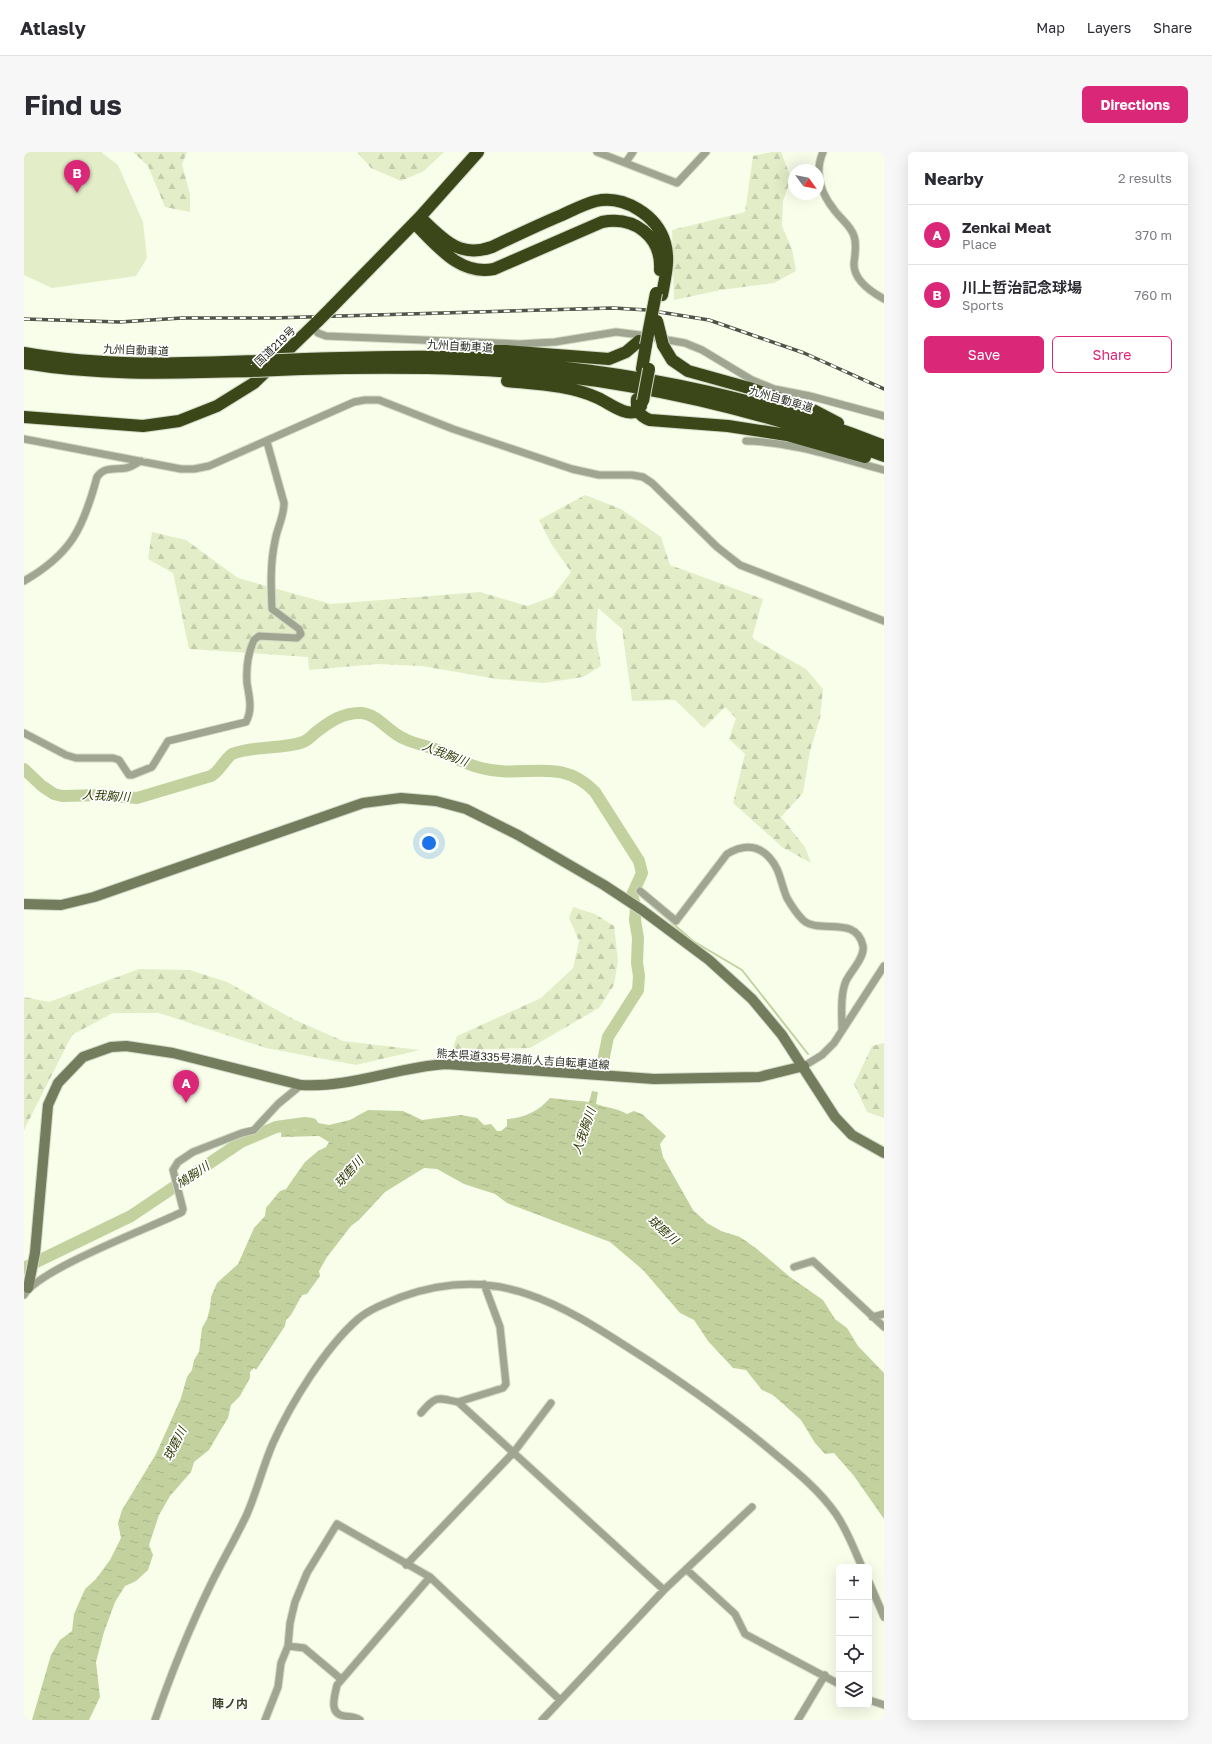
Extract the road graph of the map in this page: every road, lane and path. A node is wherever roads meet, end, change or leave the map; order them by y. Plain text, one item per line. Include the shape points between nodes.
1 (478, 152) edge
2 (597, 152) edge
3 (633, 152) edge
4 (706, 152) edge
5 (823, 152) edge
6 (626, 162) junction
7 (417, 220) junction
8 (659, 294) junction
9 (884, 299) edge
10 (315, 324) junction
11 (650, 344) junction
12 (24, 353) edge
13 (386, 356) junction
14 (24, 363) edge
15 (303, 364) junction
16 (254, 366) junction
17 (443, 369) junction
18 (637, 411) junction
19 (24, 416) edge
20 (884, 416) edge
21 (24, 438) edge
22 (869, 440) junction
23 (746, 441) dead end
24 (266, 442) junction
25 (884, 446) edge
26 (884, 456) edge
27 (141, 461) junction
28 (884, 463) edge
29 (884, 470) edge
30 (24, 581) edge
31 (884, 621) edge
32 (24, 733) edge
33 (640, 891) dead end
34 (24, 904) edge
35 (884, 966) edge
36 (842, 1030) junction
37 (804, 1066) junction
38 (301, 1084) junction
39 (884, 1153) edge
40 (794, 1267) dead end
41 (484, 1284) junction
42 (26, 1292) edge
43 (884, 1314) edge
44 (872, 1317) junction
45 (884, 1327) edge
46 (458, 1402) junction
47 (551, 1403) dead end
48 (421, 1413) dead end
49 (514, 1452) junction
50 (752, 1507) dead end
51 (861, 1564) edge
52 (406, 1565) junction
53 (686, 1569) junction
54 (430, 1577) junction
55 (872, 1589) edge
56 (664, 1590) junction
57 (884, 1618) edge
58 (288, 1646) junction
59 (824, 1675) junction
60 (341, 1679) junction
61 (836, 1682) edge
62 (560, 1700) junction
63 (872, 1701) edge
64 (884, 1705) edge
65 (155, 1720) edge
66 (265, 1720) edge
67 (359, 1720) edge
68 (542, 1720) edge
69 (798, 1720) edge

1 - 7 highway, 国道219号
2 - 6 street
3 - 6 street
4 - 6 street via 677,184
5 - 9 street via 818,172 821,186 835,211 854,236 854,266 867,288
7 - 8 highway via 453,260 465,268 480,271 494,270 602,222 628,222 645,231 657,248 660,268
7 - 8 highway via 453,246 476,251 492,247 584,205 609,200 619,201 646,214 662,236 667,263
7 - 10 highway, 国道219号, bridge
8 - 11 highway
10 - 19 highway, 国道219号 via 254,383 217,406 179,421 143,426
10 - 20 street via 318,333 326,336 519,344 555,342 616,332 640,335 685,343 702,350 752,380 774,389
11 - 13 highway via 609,358 505,351
11 - 18 highway, bridge
11 - 22 highway via 688,371 750,388 815,411
12 - 16 highway, 九州自動車道 via 133,363
13 - 15 highway, 九州自動車道
13 - 22 highway, 九州自動車道 via 506,361 631,377 692,388 752,403
14 - 16 highway, 九州自動車道 via 126,373
15 - 16 highway, 九州自動車道, bridge
15 - 17 highway, 九州自動車道
17 - 18 highway via 496,379 563,387 597,397 629,413
17 - 26 highway, 九州自動車道 via 568,377 681,396 748,412
18 - 28 highway via 650,420 728,426 787,435
21 - 27 street
22 - 25 highway, 九州自動車道
23 - 29 street via 767,442 822,452
24 - 27 street via 209,466 194,469
24 - 31 street via 354,402 372,400 389,403 453,429 572,469 599,475 643,477 717,548 740,565
24 - 32 street via 284,503 270,578 272,609 299,628 301,634 297,638 259,636 254,640 248,659 250,706 246,722 168,741 152,767 132,775 128,775 119,760 66,756
27 - 30 street via 127,468 108,469 100,473 85,514 63,553
33 - 36 street via 676,921 727,854 748,845 758,849 773,862 787,897 804,921 814,925 844,927 858,936 863,946 863,954 846,983
34 - 37 main road via 61,905 94,897 363,803 401,798 436,801 466,808 493,821 604,885 653,919 709,960 752,999 768,1016
35 - 36 street
36 - 37 street via 822,1055
37 - 38 main road, 熊本県道335号湯前人吉自転車道線 via 759,1076 654,1079 446,1064 422,1066 320,1086
37 - 39 main road via 835,1117 852,1135
38 - 42 street via 254,1130 242,1132 192,1152 178,1162 173,1170 182,1212 62,1266
38 - 42 main road, 熊本県道335号湯前人吉自転車道線 via 140,1047 111,1048 83,1057 58,1083 48,1105 35,1253
40 - 44 street via 813,1261
41 - 46 street via 500,1327 506,1384 503,1388
41 - 51 street via 529,1294 576,1317 696,1392 741,1425 789,1465 830,1506 846,1530
41 - 65 street via 441,1286 420,1290 384,1303 361,1317 344,1332 328,1352 299,1396 273,1443 247,1513 210,1587 170,1677
43 - 44 street
44 - 45 street
46 - 48 street via 434,1399
46 - 49 street
47 - 49 street
49 - 52 street
49 - 56 street
50 - 53 street
52 - 54 street
52 - 58 street via 337,1524 302,1585 290,1623
53 - 56 street
53 - 59 street via 735,1614 745,1634
54 - 60 street
54 - 62 street
55 - 57 street
56 - 62 street
58 - 60 street via 304,1648
58 - 66 street via 281,1664 278,1687
59 - 61 street
59 - 69 street
60 - 67 street via 337,1685 334,1710 339,1715
62 - 68 street
63 - 64 street

